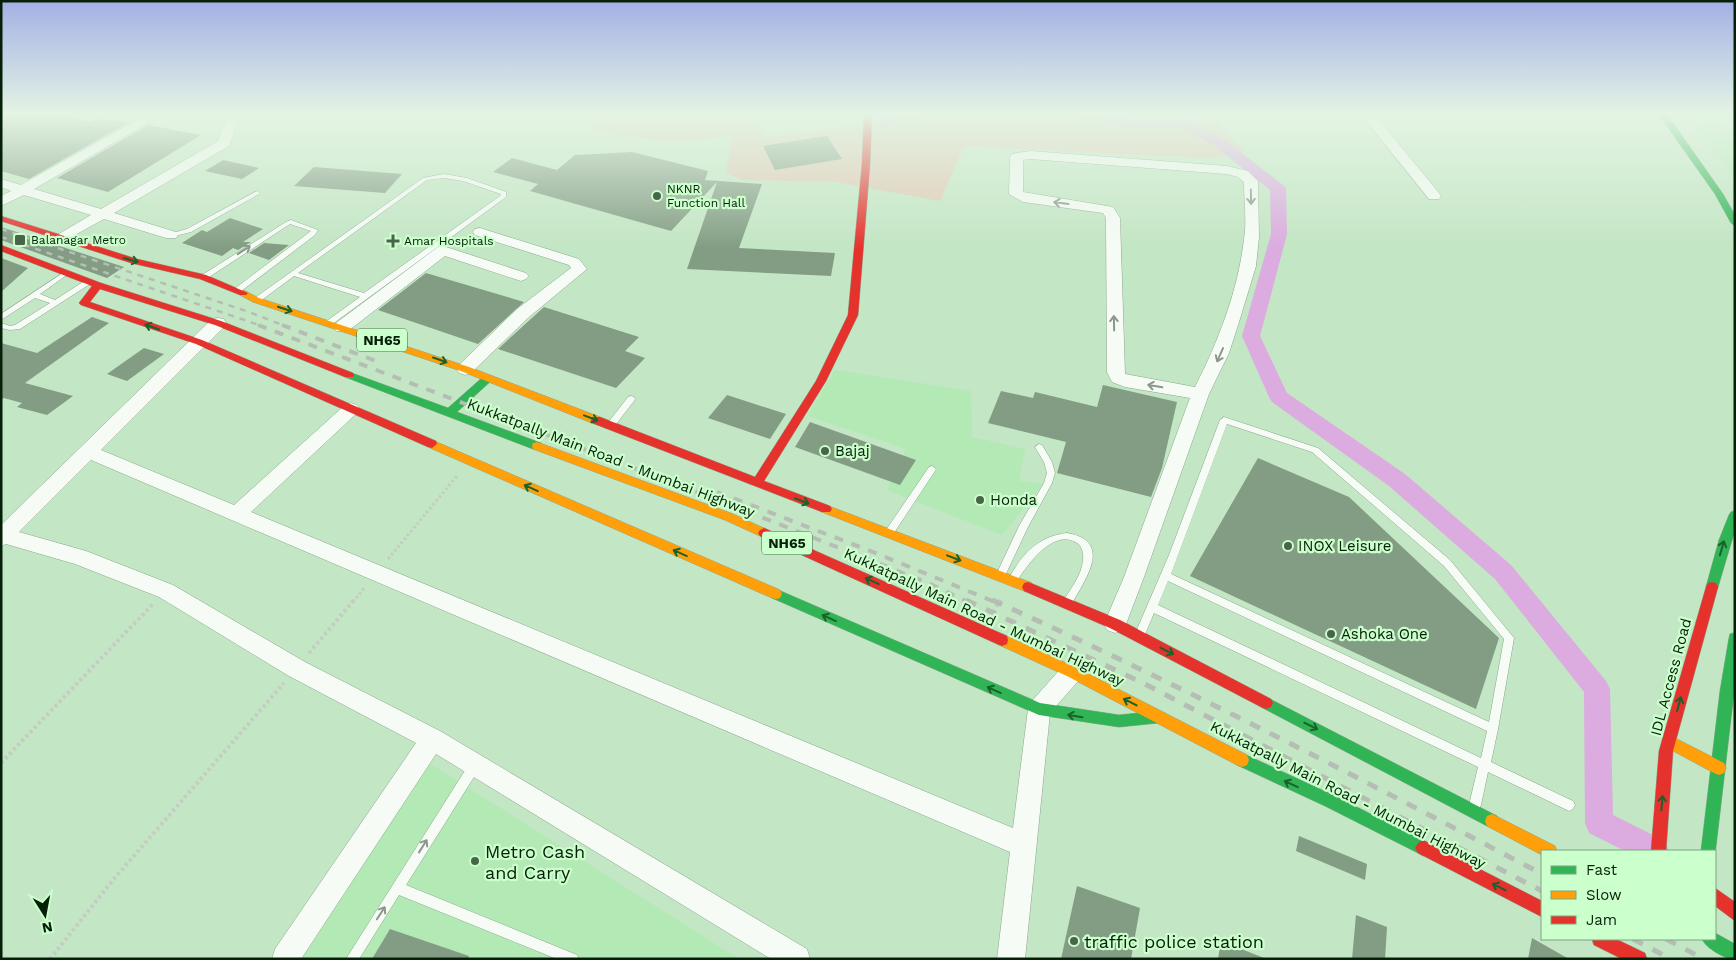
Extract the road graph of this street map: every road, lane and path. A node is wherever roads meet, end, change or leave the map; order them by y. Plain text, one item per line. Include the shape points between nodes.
1 (80, 158) edge
2 (199, 158) edge
3 (866, 158) edge
4 (1017, 158) edge
5 (1067, 158) edge
6 (1403, 158) edge
7 (1694, 158) edge
8 (1, 182) edge
9 (23, 190) junction
10 (257, 193) dead end
11 (1434, 196) dead end
12 (1, 202) edge
13 (103, 215) junction
14 (1, 218) edge
15 (1735, 223) edge
16 (480, 232) dead end
17 (171, 235) joint
18 (62, 238) junction
19 (1, 248) edge
20 (66, 273) junction
21 (293, 274) junction
22 (203, 276) junction
23 (521, 276) dead end
24 (93, 283) junction
25 (237, 290) junction
26 (35, 296) junction
27 (365, 296) junction
28 (256, 300) junction
29 (55, 303) junction
30 (1, 318) edge
31 (218, 323) junction
32 (1, 324) edge
33 (335, 325) junction
34 (199, 342) junction
35 (465, 368) junction
36 (488, 378) junction
37 (1200, 394) junction
38 (630, 399) dead end
39 (351, 409) junction
40 (449, 413) junction
41 (610, 426) junction
42 (1039, 447) dead end
43 (88, 452) junction
44 (470, 461) junction
45 (932, 469) dead end
46 (757, 483) junction
47 (237, 514) junction
48 (1735, 515) edge
49 (889, 533) junction
50 (2, 536) edge
51 (376, 573) junction
52 (1164, 575) junction
53 (1000, 576) junction
54 (1012, 580) junction
55 (166, 591) junction
56 (1068, 604) junction
57 (1152, 607) junction
58 (1115, 624) junction
59 (982, 631) junction
60 (1138, 637) junction
61 (1735, 638) edge
62 (297, 669) junction
63 (1072, 672) junction
64 (1039, 709) junction
65 (1158, 717) junction
66 (1493, 729) junction
67 (432, 738) junction
68 (1668, 746) junction
69 (1, 763) edge
70 (475, 764) junction
71 (1483, 766) junction
72 (1719, 768) junction
73 (1569, 806) dead end
74 (1474, 810) junction
75 (1024, 845) junction
76 (1548, 850) edge
77 (1658, 850) edge
78 (1709, 850) edge
79 (397, 888) junction
80 (1716, 897) edge
81 (1541, 909) edge
82 (1735, 912) edge
83 (1602, 940) edge
84 (1712, 940) edge
85 (1735, 953) edge
86 (50, 959) edge
87 (285, 959) edge
88 (352, 959) edge
89 (573, 959) edge
90 (797, 959) edge
91 (1011, 959) edge
92 (1639, 959) edge

1 - 9 street
2 - 13 street
3 - 46 main road via 853,315 817,389
37 -> 4 street via 1118,378 1115,372 1113,218 1104,209 1023,198 1016,194
5 -> 37 street via 1227,170 1243,174 1251,181 1252,237 1248,266 1221,353
6 - 11 street
7 - 15 main road
8 - 9 street
9 - 12 street
9 - 13 street
10 - 17 lane via 189,231
13 - 17 street
13 - 18 street
14 - 18 main road, Kukkatpally Main Road - Mumbai Highway / NH65
16 - 35 street via 574,262 579,269 524,313
18 -> 22 main road, Kukkatpally Main Road - Mumbai Highway / NH65 via 134,261
19 - 20 main road, Kukkatpally Main Road - Mumbai Highway / NH65
20 - 24 main road, Kukkatpally Main Road - Mumbai Highway / NH65
20 - 26 lane
21 - 27 lane
21 - 27 lane via 425,179 446,175 504,193 503,197
21 - 28 lane
22 - 25 main road, Kukkatpally Main Road - Mumbai Highway / NH65
22 -> 25 lane via 288,223 315,230
23 - 33 street via 443,250
24 - 29 lane
24 - 31 main road, Kukkatpally Main Road - Mumbai Highway / NH65
34 -> 24 main road via 84,303
25 - 28 main road, Kukkatpally Main Road - Mumbai Highway / NH65
26 - 29 lane
26 - 30 lane
27 - 33 lane
28 -> 33 main road, Kukkatpally Main Road - Mumbai Highway / NH65
29 - 32 lane via 17,327
31 - 34 street
31 - 40 main road, Kukkatpally Main Road - Mumbai Highway / NH65
33 -> 35 main road, Kukkatpally Main Road - Mumbai Highway / NH65
34 - 39 main road
34 - 43 street
35 - 36 main road, Kukkatpally Main Road - Mumbai Highway / NH65
36 - 40 main road
36 -> 41 main road, Kukkatpally Main Road - Mumbai Highway / NH65
37 - 58 street
38 - 41 lane
39 - 44 main road
39 - 47 street
59 -> 40 main road, Kukkatpally Main Road - Mumbai Highway / NH65 via 729,516
41 - 46 main road, Kukkatpally Main Road - Mumbai Highway / NH65
42 - 53 lane via 1051,473
43 - 47 street
43 - 50 street
44 - 51 path
64 -> 44 main road
45 - 49 lane
46 -> 49 main road, Kukkatpally Main Road - Mumbai Highway / NH65
47 - 51 street
68 -> 48 main road, IDL Access Road via 1724,540
49 -> 53 main road, Kukkatpally Main Road - Mumbai Highway / NH65
50 - 55 street via 79,557
51 - 62 path
51 - 75 street
52 - 57 lane
52 - 66 lane
52 - 66 lane via 1224,420 1315,450 1447,563 1509,638
53 - 54 main road, Kukkatpally Main Road - Mumbai Highway / NH65
54 - 56 main road, Kukkatpally Main Road - Mumbai Highway / NH65
54 - 56 lane via 1037,548 1053,538 1069,536 1081,540 1087,549 1088,562
54 - 59 path
55 - 62 street
55 - 69 path
56 - 58 main road, Kukkatpally Main Road - Mumbai Highway / NH65
57 - 60 lane
57 - 71 lane
58 - 60 main road, Kukkatpally Main Road - Mumbai Highway / NH65
59 - 63 main road, Kukkatpally Main Road - Mumbai Highway / NH65
60 -> 74 main road, Kukkatpally Main Road - Mumbai Highway / NH65
61 - 72 main road
62 - 67 street
62 - 86 path via 113,880
63 - 64 street
65 -> 63 main road, Kukkatpally Main Road - Mumbai Highway / NH65
65 -> 64 main road via 1119,721
64 - 75 street
81 -> 65 main road, Kukkatpally Main Road - Mumbai Highway / NH65
66 - 71 lane
67 - 70 street
67 - 87 street
68 - 72 main road
77 -> 68 main road, IDL Access Road
79 -> 70 lane
70 - 90 street
71 - 73 lane
71 - 74 lane
72 - 78 main road
74 - 76 main road, Kukkatpally Main Road - Mumbai Highway / NH65
75 - 91 street
88 -> 79 lane
79 - 89 lane
80 - 82 main road
83 - 92 main road
84 - 85 main road

